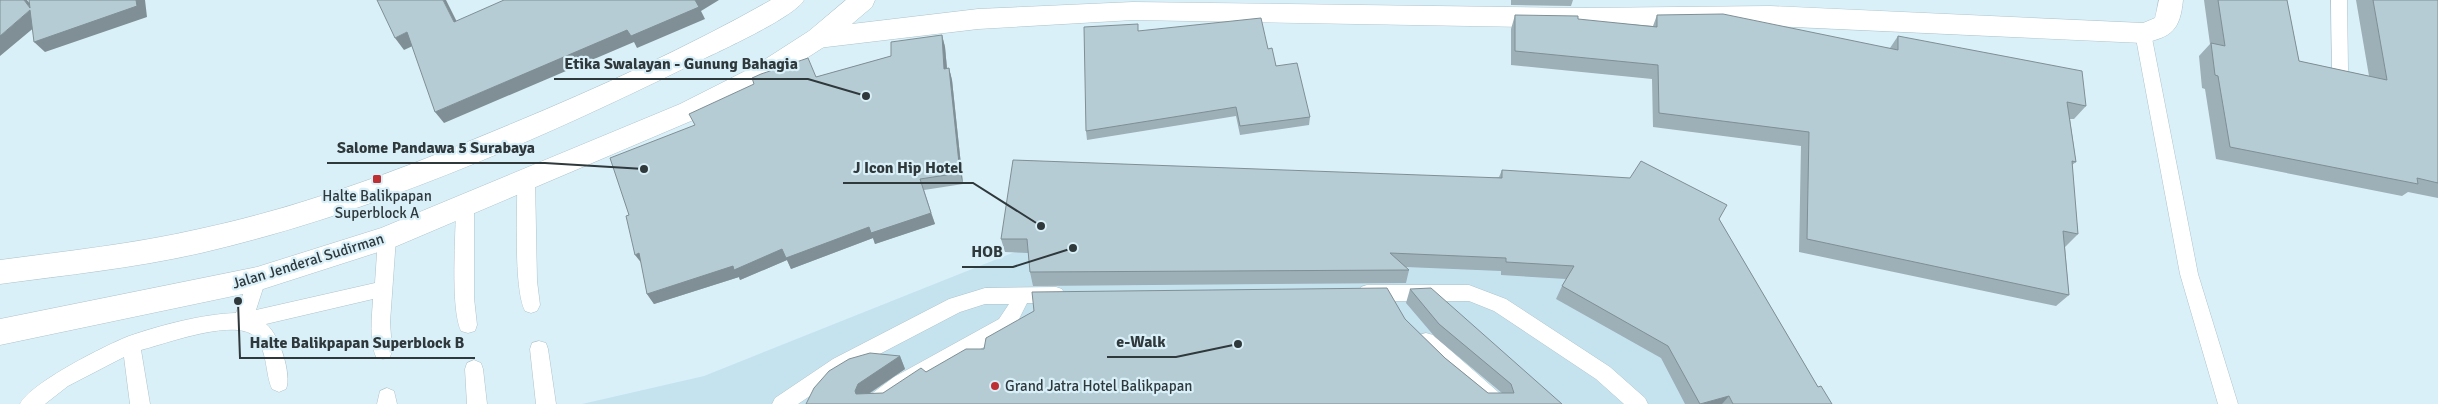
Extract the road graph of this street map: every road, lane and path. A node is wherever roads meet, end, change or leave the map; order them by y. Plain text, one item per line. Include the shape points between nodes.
1 (792, 0) edge
2 (863, 0) edge
3 (2171, 0) edge
4 (2339, 0) edge
5 (1769, 8) edge
6 (1583, 9) edge
7 (2143, 34) junction
8 (818, 38) junction
9 (2340, 70) edge
10 (526, 179) junction
11 (466, 204) junction
12 (387, 238) junction
13 (0, 272) edge
14 (257, 279) junction
15 (383, 289) junction
16 (1346, 293) edge
17 (1071, 294) edge
18 (1022, 295) junction
19 (531, 305) dead end
20 (243, 321) junction
21 (468, 325) dead end
22 (1413, 331) edge
23 (0, 332) edge
24 (131, 344) junction
25 (539, 349) dead end
26 (383, 351) dead end
27 (474, 369) dead end
28 (280, 382) dead end
29 (30, 404) edge
30 (140, 404) edge
31 (477, 404) edge
32 (546, 404) edge
33 (782, 404) edge
34 (873, 404) edge
35 (1498, 404) edge
36 (1638, 404) edge
37 (2228, 404) edge

1 - 13 main road via 738,31 584,104 436,168 339,203 166,248
2 - 8 main road, Jalan Jenderal Sudirman
3 - 7 main road via 2167,24 2159,31
4 - 9 lane
5 - 6 main road
5 - 7 main road
6 - 8 main road via 1133,11 978,19
7 - 37 lane via 2189,274
8 - 10 main road, Jalan Jenderal Sudirman via 762,74 689,111
10 - 11 main road, Jalan Jenderal Sudirman
10 - 19 lane
11 - 12 main road, Jalan Jenderal Sudirman
11 - 21 lane via 465,298
12 - 14 main road, Jalan Jenderal Sudirman
12 - 15 lane
14 - 20 lane
14 - 23 main road, Jalan Jenderal Sudirman
15 - 20 lane
15 - 26 lane
16 - 36 lane via 1394,300 1469,293 1500,305 1603,373
17 - 18 lane
18 - 33 lane via 986,296 954,305 840,365
18 - 34 lane via 1006,325 955,356 900,383
20 - 24 lane via 216,322
20 - 28 lane via 262,331 275,357
22 - 35 lane
24 - 29 lane via 61,380
24 - 30 lane
25 - 32 lane
27 - 31 lane

